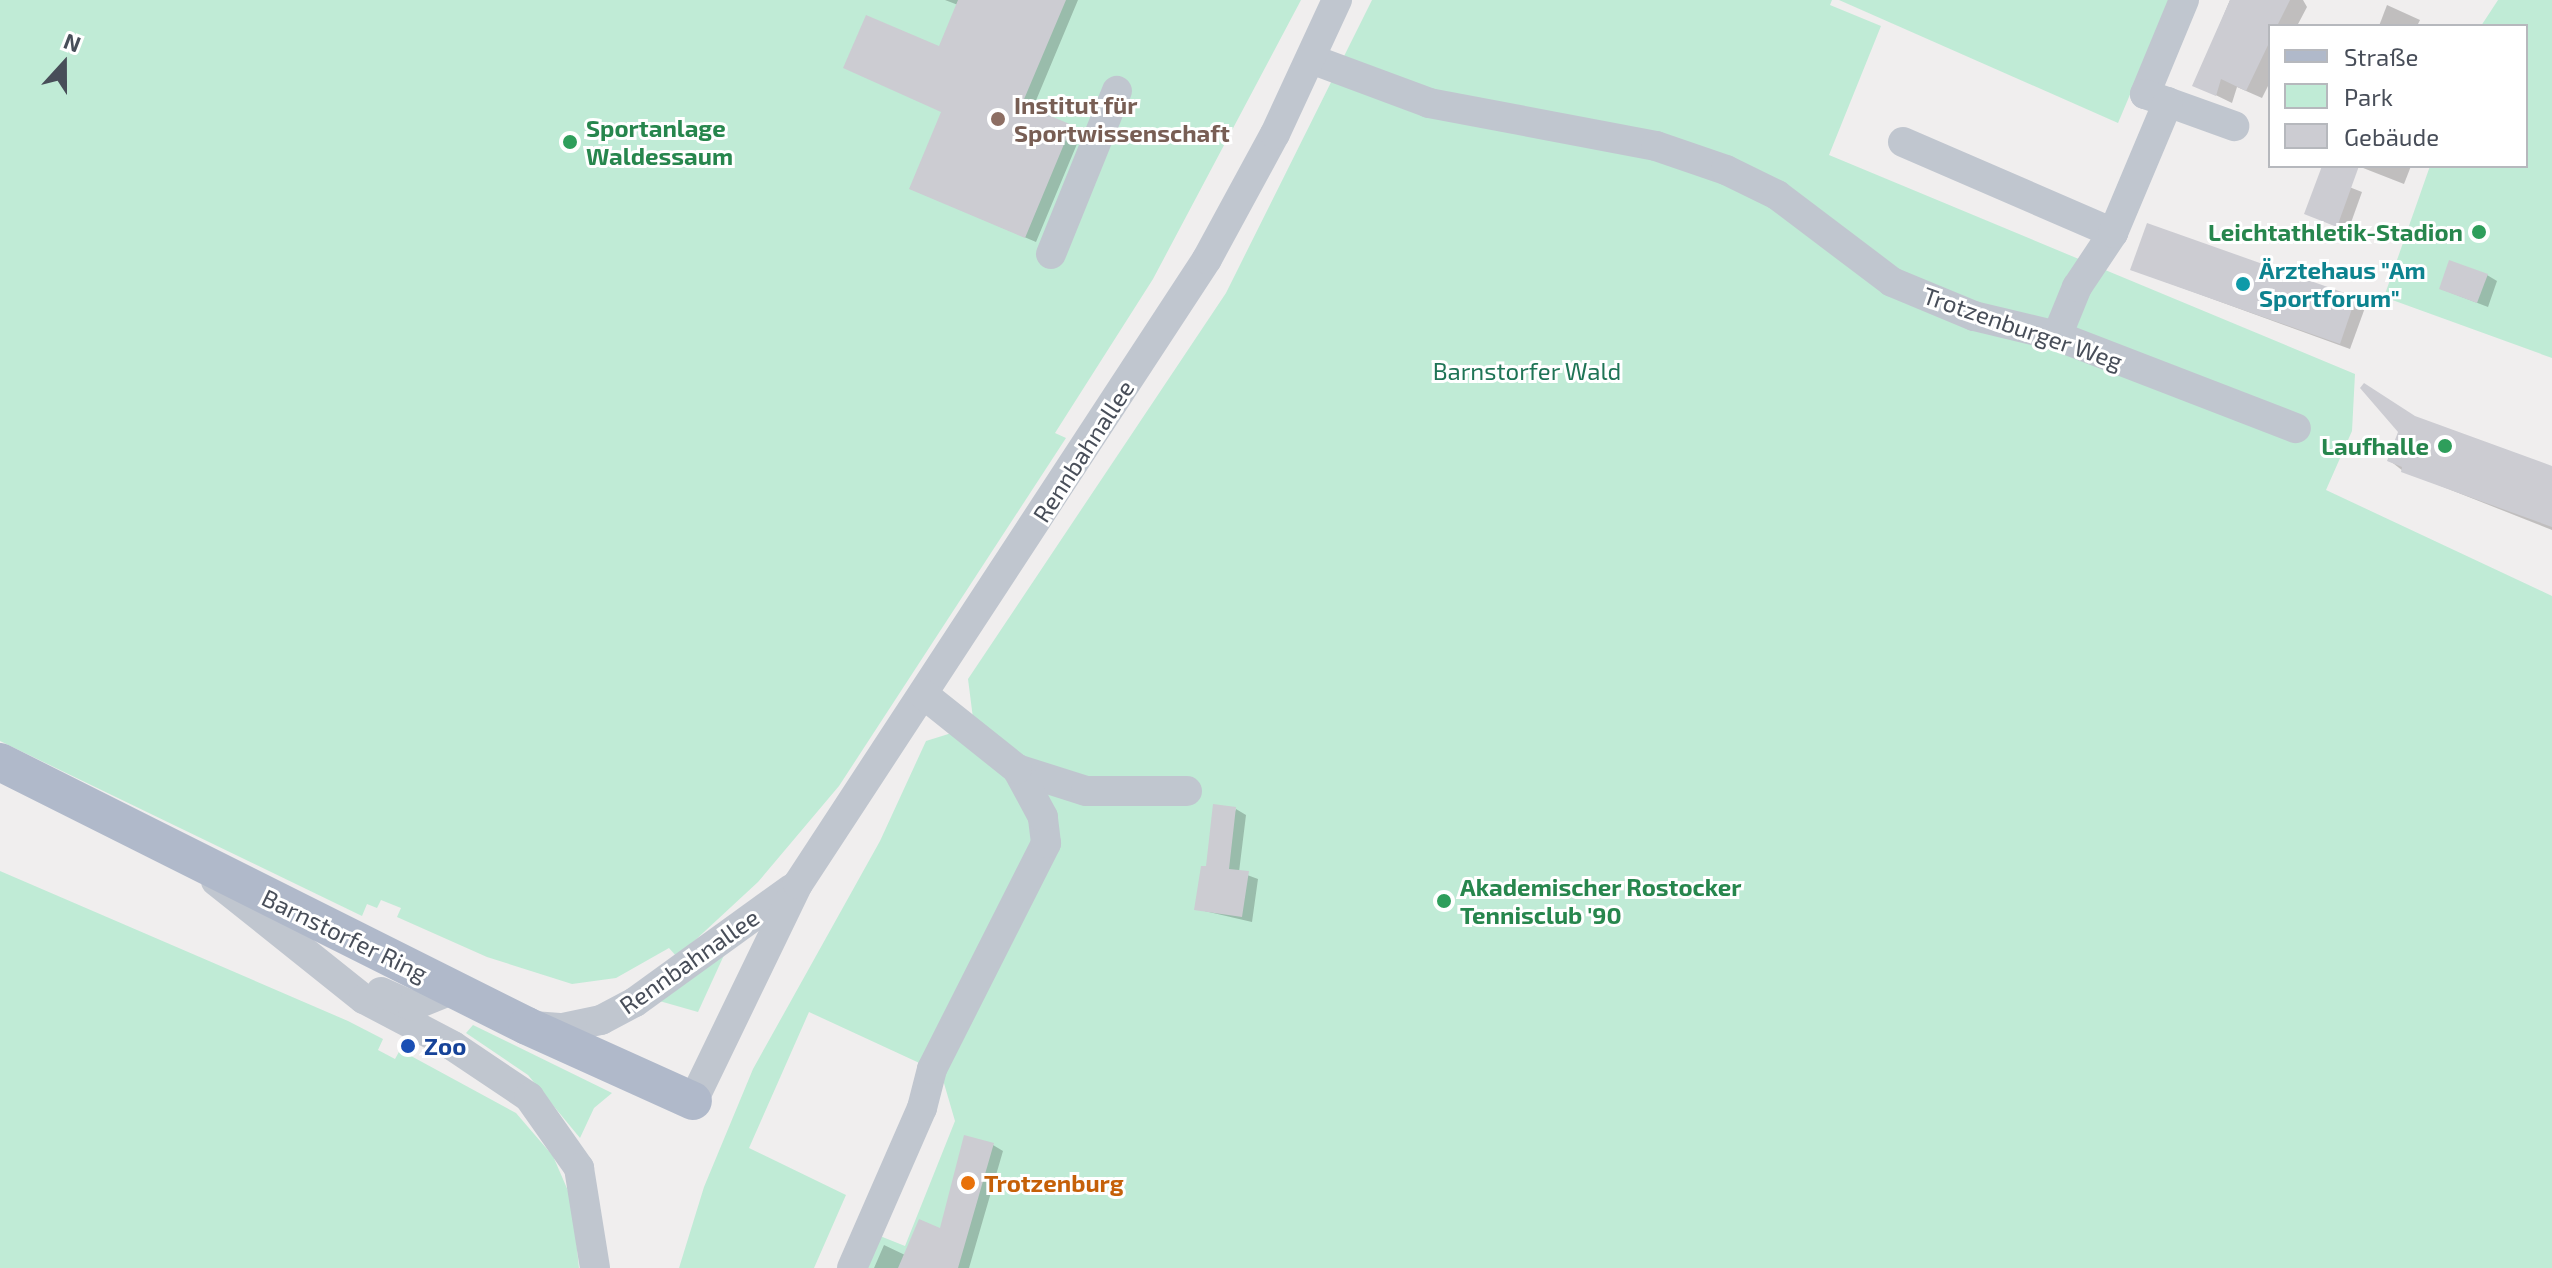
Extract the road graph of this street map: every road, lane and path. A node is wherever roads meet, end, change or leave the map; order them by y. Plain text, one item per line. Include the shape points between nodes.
1 (1337, 0) edge
2 (2184, 0) edge
3 (1311, 59) junction
4 (1117, 91) dead end
5 (2168, 102) junction
6 (2234, 126) dead end
7 (1903, 142) dead end
8 (2113, 233) junction
9 (1051, 254) dead end
10 (2057, 336) junction
11 (2296, 428) dead end
12 (923, 694) junction
13 (0, 762) edge
14 (1017, 769) junction
15 (1187, 791) dead end
16 (185, 855) junction
17 (798, 884) junction
18 (307, 956) junction
19 (454, 989) junction
20 (527, 1026) junction
21 (693, 1101) joint
22 (595, 1268) edge
23 (852, 1268) edge

1 - 3 street, Rennbahnallee
2 - 5 street via 2145,94
3 - 10 street, Trotzenburger Weg via 1429,103 1656,146 1726,170 1777,195 1892,282 1974,316
3 - 12 street, Rennbahnallee via 1207,259
4 - 9 street
5 - 6 street
5 - 8 street
7 - 8 street
8 - 10 street via 2077,287
10 - 11 street, Trotzenburger Weg
12 - 14 street
12 - 17 street, Rennbahnallee
13 - 16 main road, Barnstorfer Ring
14 - 15 street via 1086,791
14 - 23 street via 1043,817 1046,843 932,1069 922,1108
16 - 18 street
16 - 19 main road, Barnstorfer Ring
17 - 20 street, Rennbahnallee via 635,1002 601,1020 563,1028
17 - 21 street, Rennbahnallee
18 - 19 street via 412,1006
18 - 22 street via 364,999 453,1046 529,1097 579,1168
19 - 20 main road, Barnstorfer Ring
20 - 21 main road, Barnstorfer Ring

